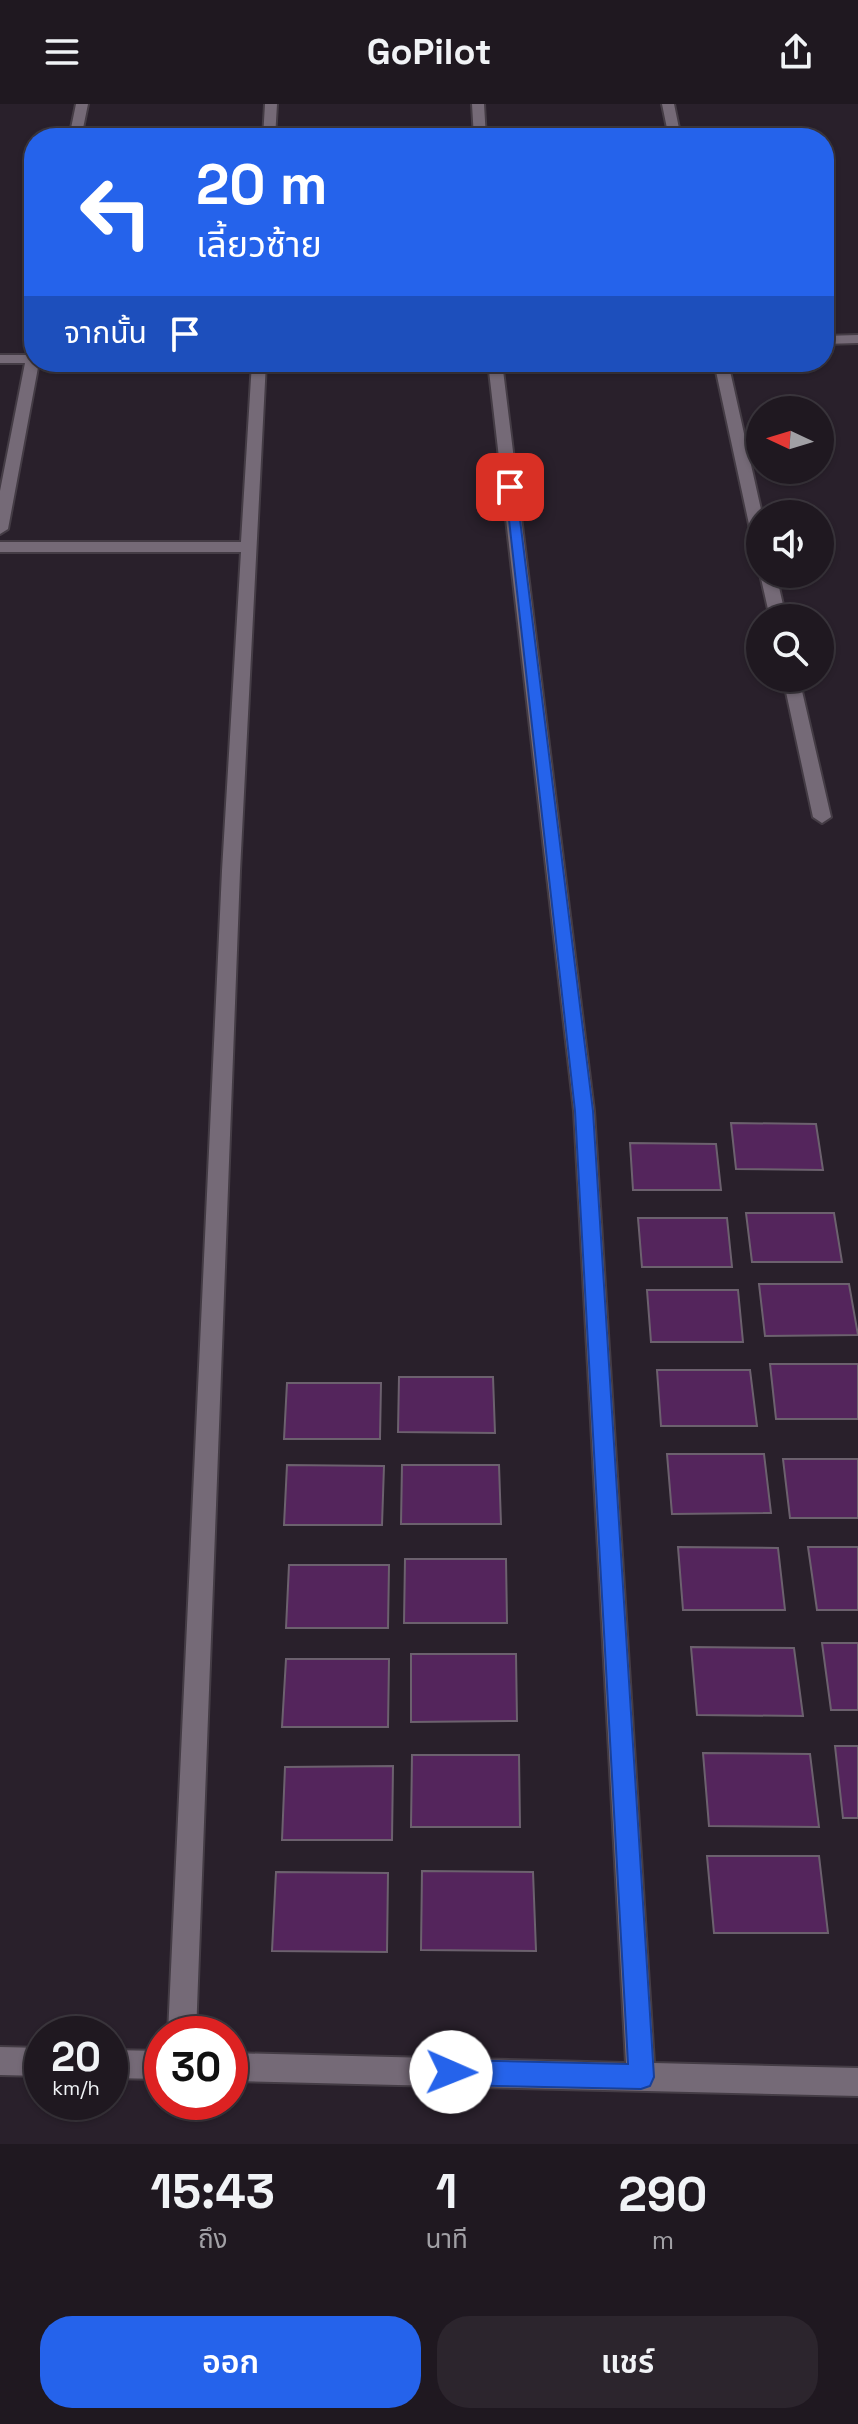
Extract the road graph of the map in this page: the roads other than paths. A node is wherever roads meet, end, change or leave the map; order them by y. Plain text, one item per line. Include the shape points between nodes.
1 (82, 104) edge
2 (271, 104) edge
3 (478, 104) edge
4 (668, 104) edge
5 (77, 128) edge
6 (270, 128) edge
7 (479, 128) edge
8 (673, 128) edge
9 (858, 339) edge
10 (834, 340) edge
11 (24, 358) edge
12 (0, 359) edge
13 (31, 372) edge
14 (259, 372) edge
15 (496, 372) edge
16 (723, 372) edge
17 (752, 500) edge
18 (0, 529) edge
19 (0, 547) edge
20 (251, 547) junction
21 (794, 692) edge
22 (822, 817) dead end
23 (183, 2016) edge
24 (0, 2061) edge
25 (24, 2062) edge
26 (248, 2067) edge
27 (641, 2077) junction
28 (858, 2082) edge

1 - 5 street
2 - 6 street
3 - 7 street
4 - 8 street
9 - 10 street
11 - 12 street
13 - 18 street
14 - 20 street
15 - 27 street via 584,1111
16 - 17 street
19 - 20 street
20 - 23 street via 230,887
21 - 22 street
24 - 25 street
26 - 27 street
27 - 28 street

